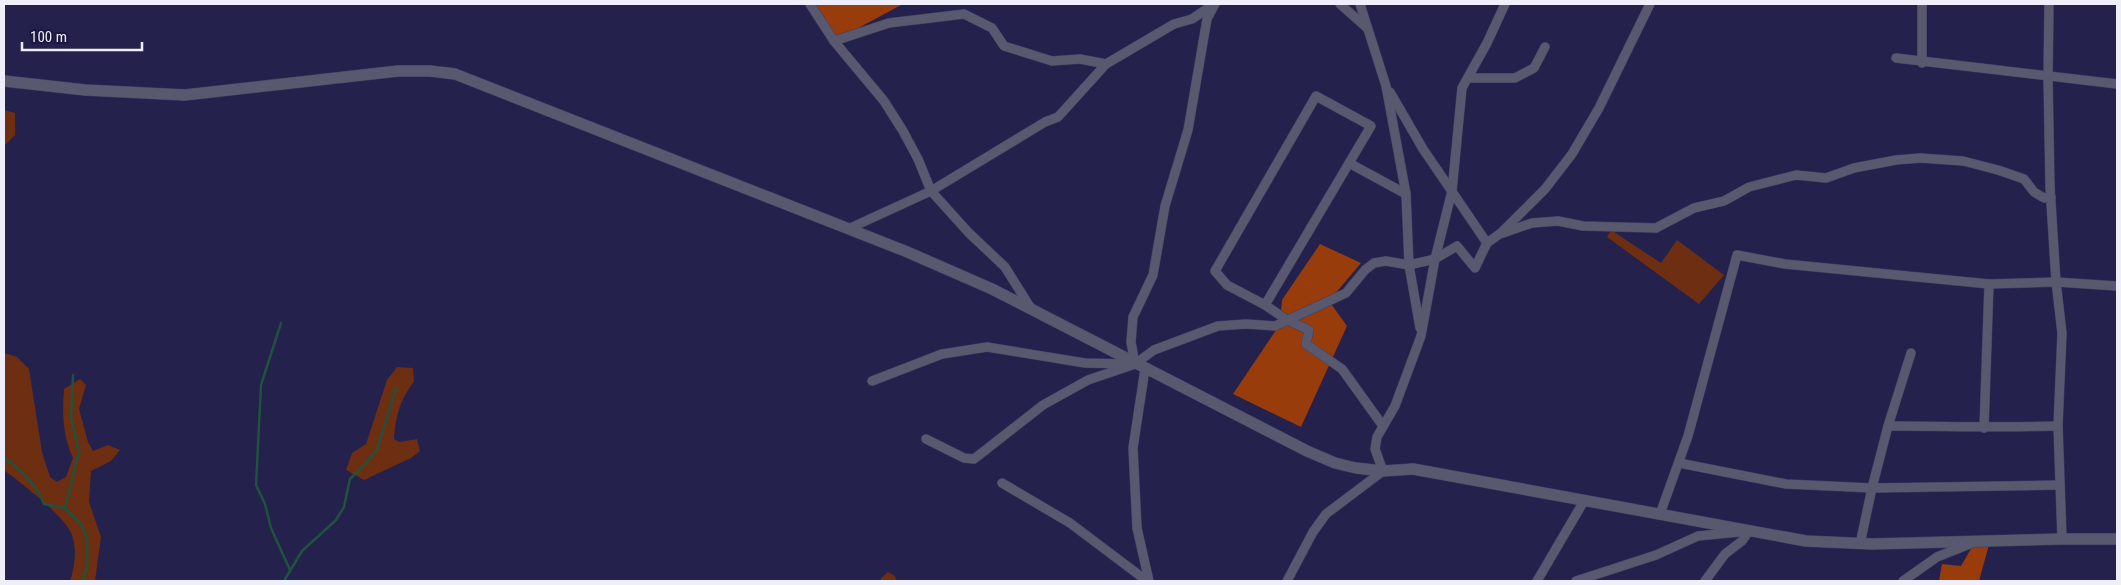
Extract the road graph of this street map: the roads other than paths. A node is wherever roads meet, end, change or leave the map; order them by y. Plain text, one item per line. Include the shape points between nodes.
1 (810, 4) edge
2 (1215, 4) edge
3 (1340, 4) edge
4 (1360, 4) edge
5 (1505, 4) edge
6 (1650, 4) edge
7 (1922, 4) edge
8 (2049, 4) edge
9 (1369, 30) junction
10 (834, 41) junction
11 (1545, 47) dead end
12 (1896, 58) dead end
13 (1922, 63) junction
14 (1106, 64) junction
15 (2048, 77) junction
16 (1468, 78) junction
17 (4, 81) edge
18 (2117, 84) edge
19 (1386, 86) junction
20 (1349, 163) junction
21 (931, 191) junction
22 (1452, 191) junction
23 (1406, 194) junction
24 (2051, 197) junction
25 (848, 229) junction
26 (1501, 233) junction
27 (1487, 243) junction
28 (1435, 259) junction
29 (1410, 264) junction
30 (2056, 282) junction
31 (1989, 284) junction
32 (2117, 286) edge
33 (1265, 305) junction
34 (1030, 307) junction
35 (1287, 320) junction
36 (1421, 336) junction
37 (1911, 353) dead end
38 (1140, 366) junction
39 (872, 381) dead end
40 (1383, 426) junction
41 (1888, 426) junction
42 (2058, 426) junction
43 (1984, 428) junction
44 (926, 439) dead end
45 (1679, 463) junction
46 (1383, 471) junction
47 (1002, 483) dead end
48 (2060, 485) junction
49 (1872, 488) junction
50 (1584, 501) junction
51 (1660, 514) junction
52 (1749, 531) junction
53 (2062, 538) junction
54 (2117, 539) edge
55 (1975, 542) junction
56 (1860, 544) junction
57 (1148, 581) edge
58 (1287, 581) edge
59 (1537, 581) edge
60 (1576, 581) edge
61 (1705, 581) edge
62 (1903, 581) edge

1 - 10 street
2 - 14 street
2 - 38 street via 1207,19 1188,130 1165,206 1153,275 1133,317 1131,342
3 - 9 street
4 - 9 street
5 - 16 street
6 - 26 street via 1599,108 1572,154 1545,189
7 - 13 street
8 - 15 street
9 - 19 street
10 - 14 street via 889,23 964,14 992,28 1004,46 1052,61 1080,59
10 - 21 street via 884,101 918,159
11 - 16 street via 1534,68 1515,78
12 - 13 street
13 - 15 street
14 - 21 street via 1058,117
15 - 18 street
15 - 24 street
16 - 22 street via 1462,88
17 - 25 street via 85,90 185,95 398,71 452,74
19 - 22 street
19 - 23 street
20 - 23 street
20 - 33 street
20 - 33 street via 1371,126 1316,96 1215,271 1227,285
21 - 25 street
21 - 34 street via 1005,267
22 - 27 street
22 - 28 street
23 - 29 street
24 - 26 street via 2044,198 2034,192 2024,179 1998,170 1963,161 1920,158 1854,168 1826,178 1796,176 1749,188 1724,201 1694,208 1656,228 1583,226 1558,221 1532,223
24 - 30 street
25 - 34 street
26 - 27 street
27 - 28 street via 1475,268 1457,246
28 - 29 street
28 - 36 street
29 - 35 street via 1374,263 1346,293
29 - 36 street
30 - 31 street
30 - 32 street
30 - 42 street via 2062,333
31 - 43 street
31 - 45 street via 1785,264 1737,255
33 - 35 street
34 - 38 street
35 - 38 street via 1274,326 1218,326 1154,350
35 - 40 street via 1309,330 1306,344 1342,369
36 - 40 street via 1395,406
37 - 41 street
38 - 39 street via 1085,363 987,347 942,354
38 - 44 street via 1088,380 1043,405 974,459 964,458
38 - 46 street via 1307,451 1349,466
38 - 57 street via 1133,448 1137,528
40 - 46 street via 1375,449
41 - 43 street
41 - 49 street
42 - 43 street
42 - 48 street
45 - 49 street via 1786,484
45 - 51 street
46 - 50 street via 1413,469
46 - 58 street via 1326,514
47 - 57 street via 1070,523
48 - 49 street
48 - 53 street
49 - 56 street
50 - 51 street
50 - 59 street
51 - 52 street
52 - 56 street via 1806,541
52 - 60 street via 1698,536 1656,555
52 - 61 street via 1742,542 1725,554
53 - 54 street
53 - 55 street
55 - 56 street
55 - 62 street via 1937,557

